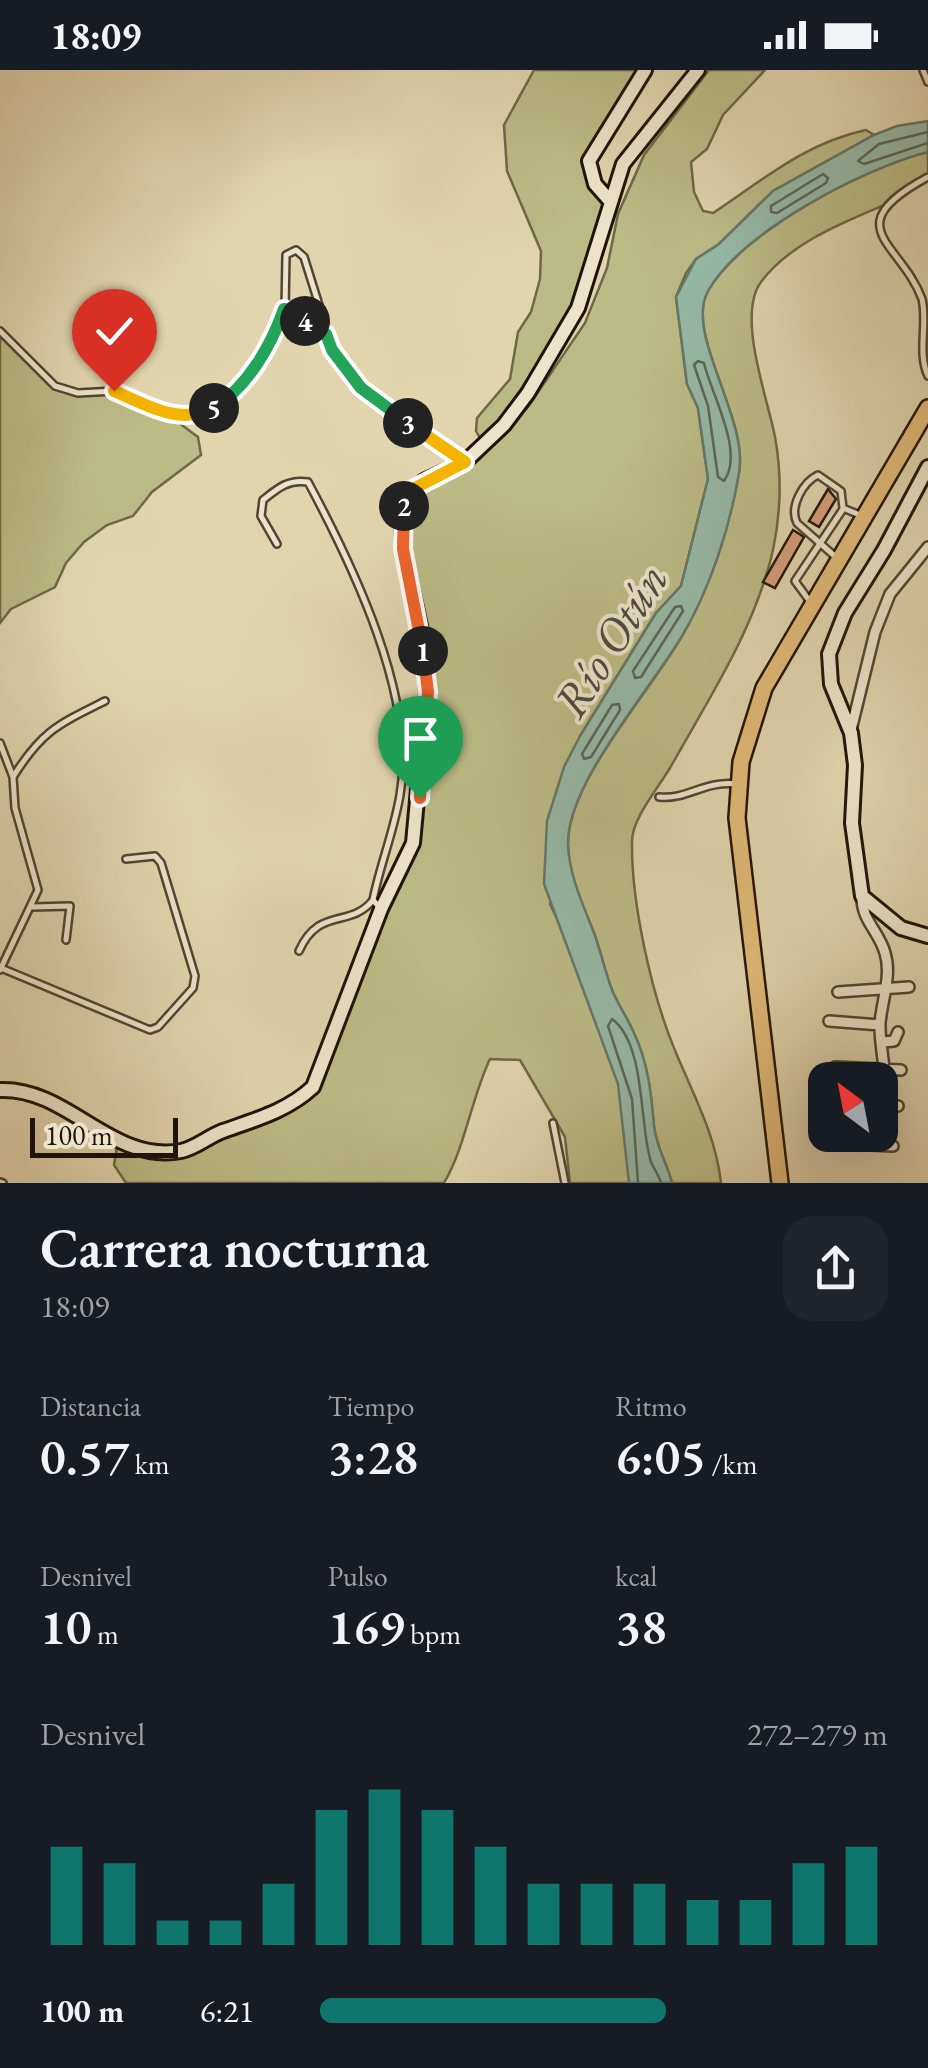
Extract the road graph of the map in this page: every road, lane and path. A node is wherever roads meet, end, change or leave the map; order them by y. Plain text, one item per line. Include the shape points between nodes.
1 (645, 70) edge
2 (698, 70) edge
3 (923, 70) edge
4 (928, 82) edge
5 (928, 177) edge
6 (610, 201) junction
7 (284, 309) junction
8 (0, 331) edge
9 (326, 334) junction
10 (928, 376) edge
11 (928, 408) edge
12 (465, 462) junction
13 (928, 468) edge
14 (843, 508) junction
15 (864, 517) junction
16 (277, 544) dead end
17 (820, 544) junction
18 (928, 548) edge
19 (839, 560) junction
20 (813, 605) junction
21 (105, 701) dead end
22 (851, 733) junction
23 (0, 743) edge
24 (13, 777) junction
25 (738, 784) junction
26 (659, 797) dead end
27 (126, 858) dead end
28 (862, 896) junction
29 (377, 904) junction
30 (33, 907) junction
31 (928, 936) edge
32 (66, 940) dead end
33 (299, 950) dead end
34 (1, 969) edge
35 (886, 986) junction
36 (909, 987) dead end
37 (838, 992) dead end
38 (829, 1021) dead end
39 (880, 1024) junction
40 (898, 1032) dead end
41 (883, 1042) junction
42 (884, 1062) edge
43 (898, 1070) edge
44 (901, 1070) dead end
45 (0, 1090) edge
46 (552, 1123) dead end
47 (565, 1183) edge
48 (780, 1183) edge

1 - 6 main road via 589,160 595,184
2 - 6 main road via 623,164
3 - 4 lane
5 - 10 lane via 889,204 880,232 922,297
6 - 12 main road via 586,286 560,344 504,424
7 - 8 lane via 276,333 231,397 192,417 167,414 114,391 55,386
7 - 9 lane
7 - 9 lane via 285,258 296,250
9 - 12 lane via 361,388
11 - 15 highway
12 - 29 main road via 411,490 402,515 428,692 413,843
13 - 22 main road via 833,642 831,684
14 - 15 lane
14 - 17 lane
14 - 17 lane via 842,491 818,475 811,478 794,517
15 - 19 highway
16 - 29 lane via 261,516 263,500 280,485 308,482 363,600 396,697 400,794
17 - 19 lane
17 - 20 lane via 795,581
18 - 22 street via 890,594
19 - 20 highway
20 - 25 highway via 753,714
21 - 24 lane via 36,740
22 - 28 main road via 852,823
23 - 24 lane
24 - 30 lane via 14,808 38,890
25 - 26 lane via 717,782
25 - 48 highway via 738,838
27 - 34 lane via 155,856 161,863 195,976 193,988 158,1028
28 - 31 main road via 901,928
28 - 35 street via 862,910 884,949
29 - 33 lane via 314,927
29 - 45 main road via 324,1065 296,1103 184,1150 160,1152 118,1141 41,1096
30 - 32 lane via 70,906
30 - 34 lane
35 - 36 street
35 - 37 street
35 - 39 street
38 - 39 street
39 - 41 street
40 - 41 street via 894,1041
41 - 42 street
43 - 44 street
46 - 47 lane

